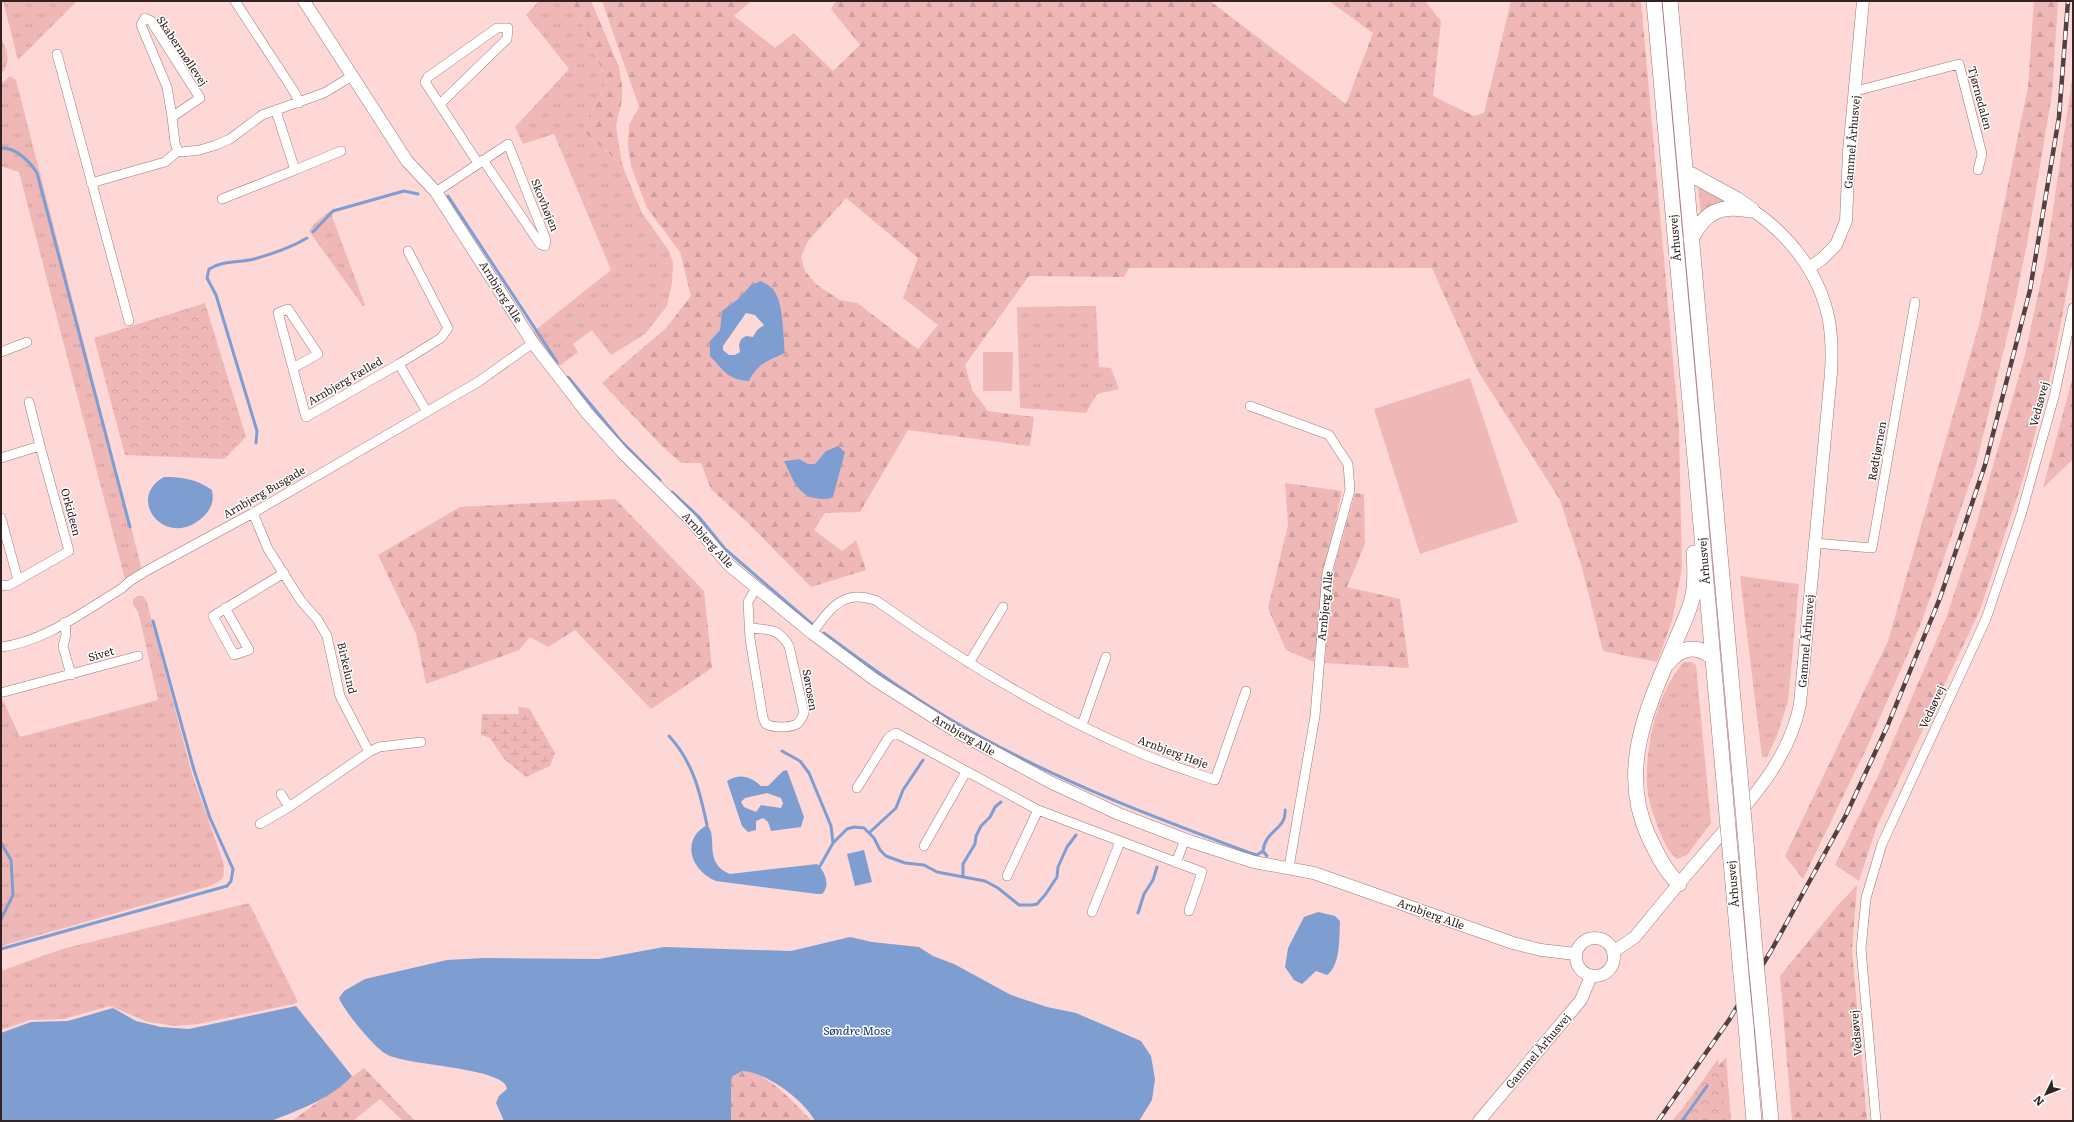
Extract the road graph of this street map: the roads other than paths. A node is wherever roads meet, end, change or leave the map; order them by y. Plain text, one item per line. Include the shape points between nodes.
1 (235, 1) edge
2 (304, 1) edge
3 (1654, 1) edge
4 (1670, 1) edge
5 (1863, 1) edge
6 (57, 54) dead end
7 (352, 76) junction
8 (1856, 91) junction
9 (299, 103) junction
10 (440, 104) junction
11 (276, 111) junction
12 (172, 117) junction
13 (178, 151) junction
14 (341, 151) dead end
15 (480, 162) junction
16 (295, 170) junction
17 (1978, 170) dead end
18 (1686, 174) junction
19 (91, 183) junction
20 (436, 192) junction
21 (222, 199) dead end
22 (1752, 210) junction
23 (1691, 239) junction
24 (408, 251) dead end
25 (1809, 268) junction
26 (1915, 302) dead end
27 (2073, 308) edge
28 (129, 321) dead end
29 (27, 342) dead end
30 (533, 343) junction
31 (1, 352) edge
32 (399, 364) junction
33 (293, 368) junction
34 (29, 402) dead end
35 (1250, 406) dead end
36 (427, 412) junction
37 (1692, 432) junction
38 (40, 446) junction
39 (1, 458) edge
40 (253, 513) junction
41 (1, 518) edge
42 (1814, 543) junction
43 (284, 573) junction
44 (18, 580) junction
45 (1, 585) edge
46 (756, 588) junction
47 (1003, 607) dead end
48 (225, 608) junction
49 (64, 622) junction
50 (751, 628) junction
51 (812, 634) junction
52 (1, 647) edge
53 (138, 656) dead end
54 (1106, 657) dead end
55 (1713, 658) junction
56 (969, 663) junction
57 (1667, 664) junction
58 (71, 675) junction
59 (1246, 691) dead end
60 (4, 692) dead end
61 (1082, 725) junction
62 (421, 742) dead end
63 (369, 752) junction
64 (966, 772) junction
65 (857, 788) dead end
66 (281, 794) dead end
67 (289, 807) junction
68 (1038, 810) junction
69 (260, 824) dead end
70 (1185, 839) junction
71 (1120, 842) junction
72 (924, 846) dead end
73 (1176, 863) junction
74 (1289, 867) junction
75 (1007, 876) dead end
76 (1679, 884) junction
77 (1189, 911) dead end
78 (1092, 912) dead end
79 (1613, 952) junction
80 (1576, 954) junction
81 (1591, 976) junction
82 (1479, 1121) edge
83 (1754, 1121) edge
84 (1770, 1121) edge
85 (1876, 1121) edge

1 - 9 street
2 - 7 street, Arnbjerg Alle
3 - 37 main road, Århusvej
4 - 18 main road, Århusvej
5 - 8 street, Gammel Århusvej
6 - 19 street
7 - 9 street via 324,93
7 - 20 street, Arnbjerg Alle via 407,161
8 - 17 street, Tjørnedalen via 1959,64 1982,154
8 - 25 street, Gammel Århusvej via 1844,225 1836,245
9 - 11 street
10 - 10 street, Skovhøjen via 507,40 508,28 496,28 428,77 425,82
10 - 15 street, Skovhøjen
11 - 13 street via 262,115 230,139 216,145 200,150
11 - 16 street
12 - 12 street, Skabermøllevej via 167,87 141,25 145,18 150,21 200,98
12 - 13 street, Skabermøllevej
13 - 19 street via 165,162
14 - 16 street
15 - 15 street, Skovhøjen via 508,144 546,240 545,246 540,244
15 - 20 street, Skovhøjen
16 - 21 street
18 - 22 main road via 1729,195
18 - 23 main road, Århusvej
19 - 28 street
20 - 30 street, Arnbjerg Alle
22 - 23 main road via 1729,207 1717,210 1701,223
22 - 25 street, Gammel Århusvej via 1786,237
23 - 84 main road, Århusvej, bridge
24 - 32 street, Arnbjerg Fælled via 448,328 441,338
25 - 42 street, Gammel Århusvej via 1829,320 1832,348
26 - 42 street, Rødtjørnen via 1872,548
27 - 85 street, Vedsøvej via 2055,393 1986,620 1882,844 1866,898 1861,949
29 - 31 street
30 - 36 street, Arnbjerg Busgade via 497,370
30 - 46 street, Arnbjerg Alle via 587,413 622,452 689,518 729,565
32 - 33 street, Arnbjerg Fælled via 306,417
32 - 36 street, Arnbjerg Fælled
33 - 33 street, Arnbjerg Fælled via 278,313 288,309 318,354
34 - 38 street, Orkideen
35 - 74 street, Arnbjerg Alle via 1329,435 1348,464 1350,490 1327,573 1315,716
36 - 40 street, Arnbjerg Busgade
37 - 55 main road, Århusvej
37 - 57 main road via 1695,582 1690,608
38 - 39 street
38 - 44 street, Orkideen via 69,551
40 - 43 street, Birkelund via 268,549
40 - 49 street, Arnbjerg Busgade via 146,571 121,589
41 - 44 street
42 - 76 street, Gammel Århusvej via 1798,716 1782,754 1762,786
43 - 48 street
43 - 63 street, Birkelund via 327,636 340,696
44 - 45 street, Orkideen via 8,586
46 - 50 street, Sørosen via 748,602
46 - 51 street, Arnbjerg Alle
47 - 56 street
48 - 48 street via 249,650 234,655 213,616
49 - 52 street, Arnbjerg Busgade via 34,638
49 - 58 street via 66,634 63,646
50 - 50 street, Sørosen via 750,639 763,718 766,724 773,727 797,724 804,713 789,646 784,637 776,631
51 - 56 street, Arnbjerg Høje via 835,605 852,596 864,596 877,601
51 - 70 street, Arnbjerg Alle via 875,680 981,746 1119,814
53 - 58 street, Sivet
54 - 61 street
55 - 57 main road via 1702,650 1688,649 1676,655
55 - 83 main road, Århusvej, bridge
56 - 61 street, Arnbjerg Høje via 1010,688
57 - 76 main road via 1640,733 1635,788 1644,827 1654,848
58 - 60 street, Sivet
59 - 61 street, Arnbjerg Høje via 1215,780 1138,752
62 - 63 street via 379,747
63 - 67 street
64 - 65 street via 896,734 889,737
64 - 68 street
64 - 72 street
66 - 67 street
67 - 69 street
68 - 71 street
68 - 75 street
70 - 73 street
70 - 74 street, Arnbjerg Alle via 1254,862
71 - 73 street
71 - 78 street
73 - 77 street via 1202,872
74 - 80 street, Arnbjerg Alle via 1314,873 1512,943
76 - 79 street, Gammel Århusvej via 1635,937
79 - 80 street via 1606,942 1596,938 1581,944
79 - 81 street via 1613,963 1610,968 1602,975
80 - 81 street via 1580,969
81 - 82 street, Gammel Århusvej via 1581,1000

